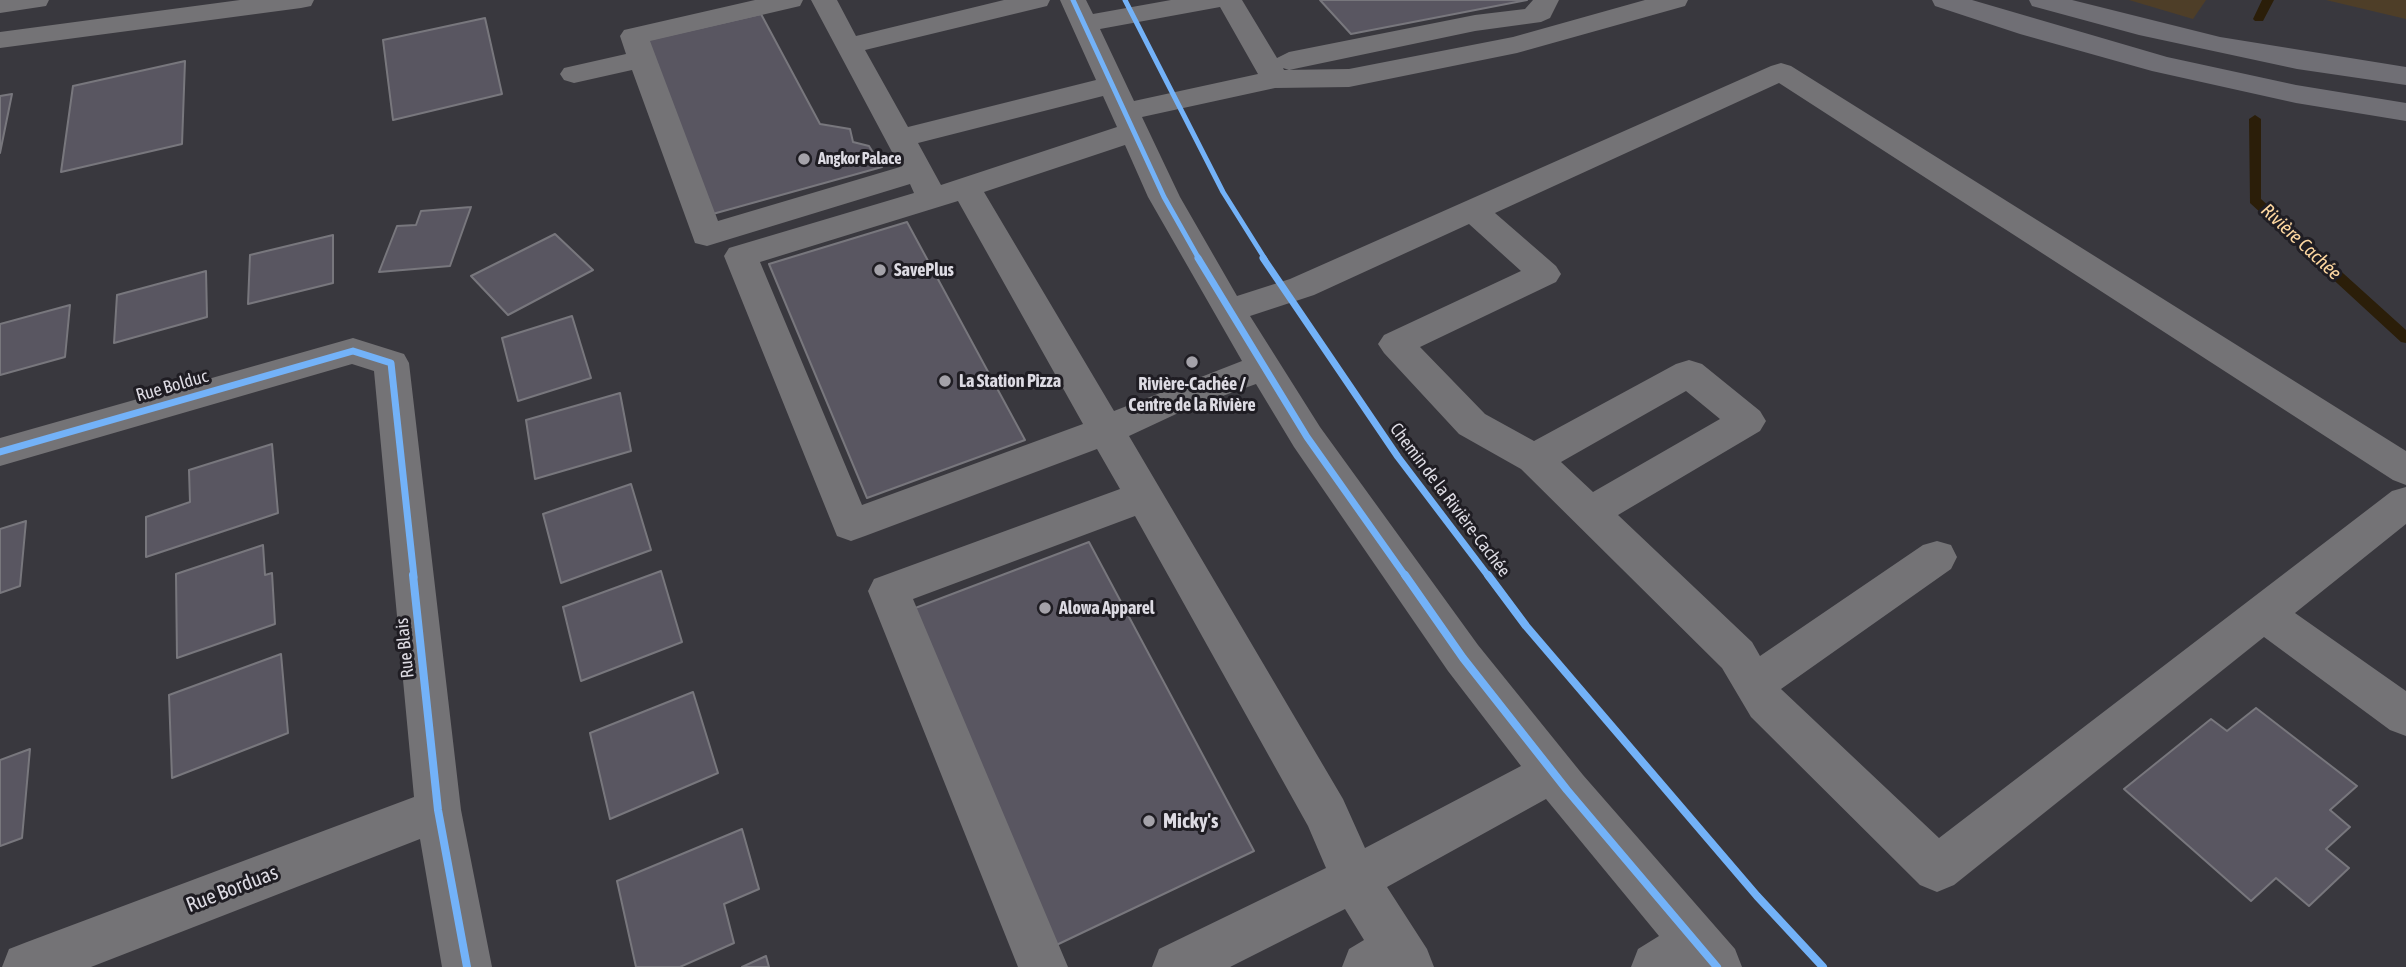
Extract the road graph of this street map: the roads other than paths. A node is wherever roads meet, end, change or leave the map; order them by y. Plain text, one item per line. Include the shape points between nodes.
1 (36, 0) edge
2 (301, 0) edge
3 (790, 0) edge
4 (824, 0) edge
5 (1037, 0) edge
6 (1215, 0) edge
7 (1229, 0) edge
8 (1546, 0) edge
9 (1675, 0) edge
10 (1945, 0) edge
11 (2042, 0) edge
12 (0, 5) edge
13 (1079, 12) edge
14 (0, 40) edge
15 (848, 46) junction
16 (642, 59) junction
17 (1270, 72) junction
18 (574, 74) dead end
19 (2406, 76) edge
20 (1123, 110) junction
21 (2406, 112) edge
22 (899, 139) junction
23 (939, 185) junction
24 (1473, 210) junction
25 (1229, 311) junction
26 (354, 351) joint
27 (1263, 367) junction
28 (1106, 431) junction
29 (0, 452) edge
30 (1534, 458) junction
31 (2406, 470) edge
32 (1144, 496) junction
33 (2406, 502) edge
34 (1590, 513) junction
35 (1937, 558) dead end
36 (2264, 614) junction
37 (1755, 684) junction
38 (2406, 716) edge
39 (1553, 772) junction
40 (438, 810) junction
41 (1354, 879) junction
42 (1689, 958) edge
43 (1391, 961) edge
44 (27, 967) edge
45 (467, 967) edge
46 (1043, 967) edge
47 (1177, 967) edge

1 - 12 street
2 - 14 street
3 - 16 street via 634,36
4 - 15 street
5 - 15 street
6 - 13 street
7 - 17 street
8 - 17 street via 1544,9 1531,16 1475,23
9 - 17 street via 1517,45 1349,78
10 - 21 highway via 2162,65
11 - 19 highway via 2220,45
13 - 20 street
15 - 22 street
16 - 18 street
16 - 23 street via 707,235
17 - 20 street
20 - 22 street
20 - 23 street
20 - 25 street via 1170,207
22 - 23 street
23 - 28 street
23 - 28 street via 741,256 851,525
24 - 25 street via 1303,287
24 - 30 street via 1544,274 1396,344 1472,424
24 - 31 street via 1781,72
25 - 27 street
26 - 29 street, Rue Bolduc
26 - 40 street, Rue Blais via 391,363
27 - 28 street
27 - 39 street via 1409,584
28 - 32 street
30 - 34 street
30 - 34 street via 1689,373 1746,421
32 - 41 street via 1326,814
32 - 46 street via 889,592
33 - 36 street
34 - 37 street via 1737,655
35 - 37 street
36 - 37 street via 1937,869 1766,703
36 - 38 street
39 - 41 street
39 - 42 street
40 - 44 street, Rue Borduas
40 - 45 street, Rue Blais
41 - 43 street
41 - 47 street

